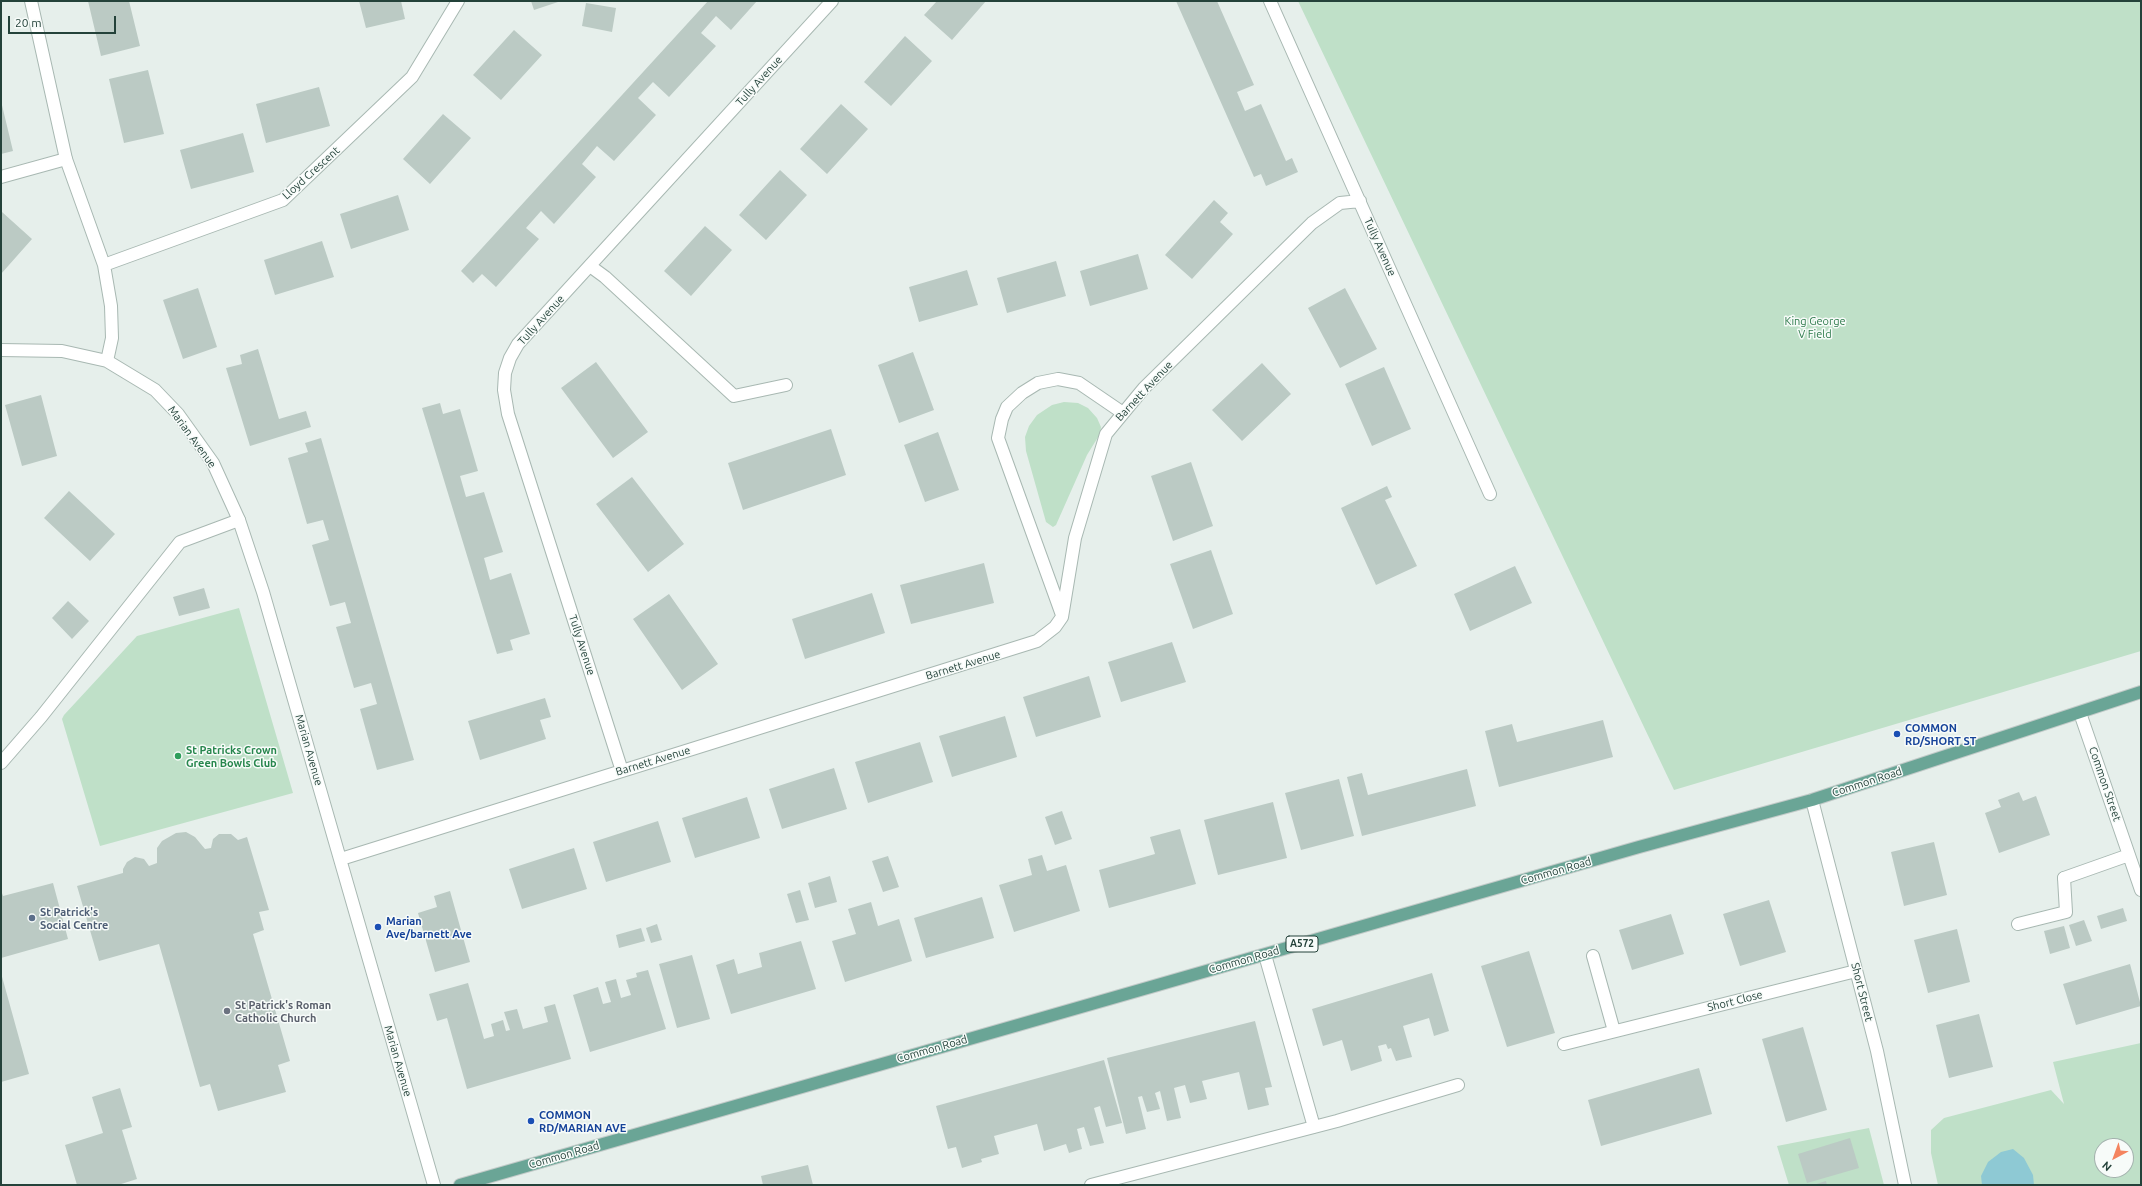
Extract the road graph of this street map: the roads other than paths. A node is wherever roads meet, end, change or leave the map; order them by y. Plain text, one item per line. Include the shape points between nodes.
1 (31, 1) edge
2 (458, 1) edge
3 (832, 1) edge
4 (1270, 1) edge
5 (66, 158) junction
6 (1, 177) edge
7 (1360, 201) junction
8 (104, 265) junction
9 (590, 266) junction
10 (1, 350) edge
11 (107, 361) junction
12 (786, 385) dead end
13 (1123, 413) junction
14 (1490, 494) dead end
15 (239, 520) junction
16 (1062, 616) junction
17 (2141, 692) edge
18 (2080, 713) junction
19 (1, 763) edge
20 (622, 771) junction
21 (1812, 800) junction
22 (2129, 855) junction
23 (341, 859) junction
24 (2138, 875) edge
25 (2141, 890) edge
26 (2018, 924) dead end
27 (1265, 955) junction
28 (1593, 956) dead end
29 (1856, 970) junction
30 (1614, 1030) junction
31 (1564, 1044) dead end
32 (1458, 1085) dead end
33 (1314, 1127) junction
34 (434, 1185) edge
35 (460, 1185) edge
36 (1090, 1185) edge
37 (1905, 1185) edge

1 - 5 street
2 - 8 street, Lloyd Crescent via 412,77 283,200
3 - 9 street, Tully Avenue
4 - 7 street, Tully Avenue
5 - 6 street
5 - 8 street
7 - 13 street, Barnett Avenue via 1340,203 1312,222 1144,388
7 - 14 street, Tully Avenue
8 - 11 street via 111,306 112,338
9 - 12 street via 734,396
9 - 20 street, Tully Avenue via 518,344 505,373 504,390 508,414
10 - 11 street, Marian Avenue via 62,351
11 - 15 street, Marian Avenue via 155,390 178,414 213,463
13 - 16 street, Barnett Avenue via 1106,434 1075,538
13 - 16 street via 1079,383 1058,379 1038,383 1022,394 1008,408 1002,419 998,438
15 - 19 street via 180,542 41,717
15 - 23 street, Marian Avenue via 263,592
16 - 20 street, Barnett Avenue via 1055,627 1037,641
17 - 18 main road, Common Road / A572
18 - 21 main road, Common Road / A572
18 - 22 street, Common Street
20 - 23 street, Barnett Avenue
21 - 27 main road, Common Road / A572
21 - 29 street, Short Street
22 - 24 street, Common Street
22 - 26 street via 2064,878 2066,912
23 - 34 street, Marian Avenue
24 - 25 street, Common Street
27 - 33 street
27 - 35 main road, Common Road / A572
28 - 30 street
29 - 30 street, Short Close
29 - 37 street, Short Street via 1877,1051
30 - 31 street, Short Close
32 - 33 street
33 - 36 street

